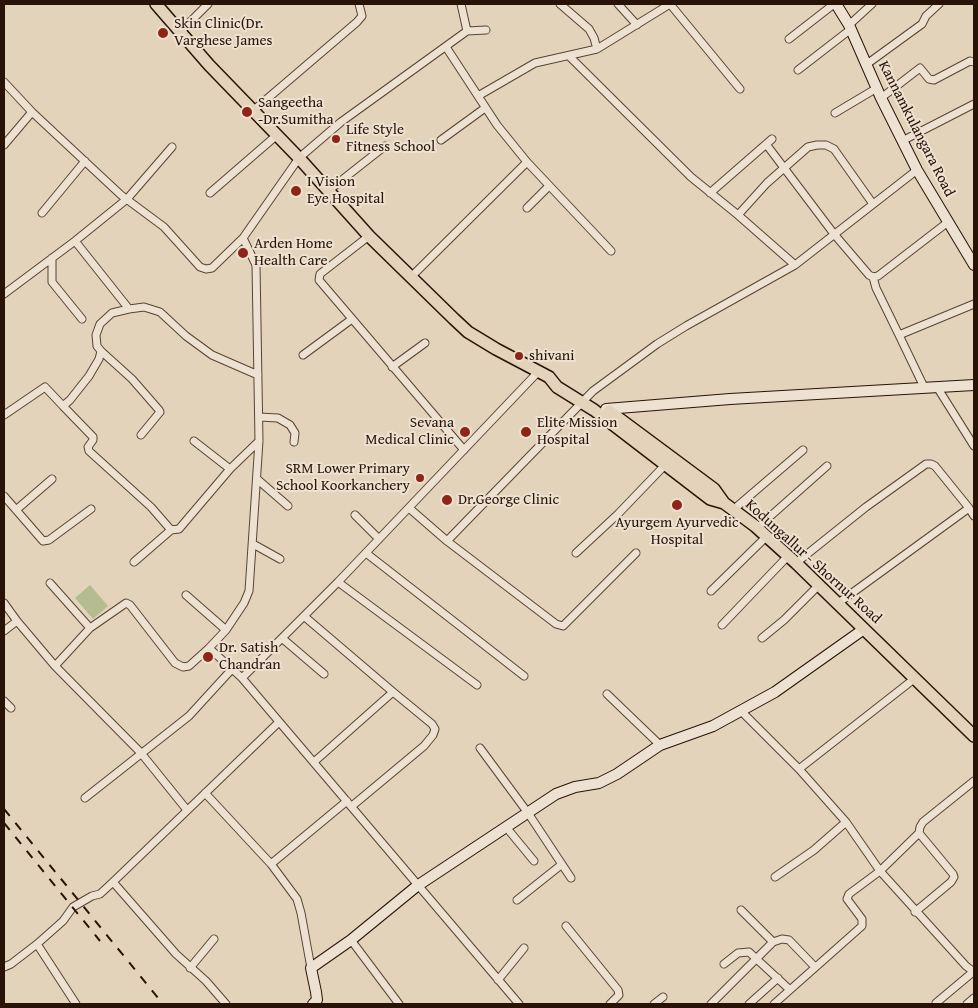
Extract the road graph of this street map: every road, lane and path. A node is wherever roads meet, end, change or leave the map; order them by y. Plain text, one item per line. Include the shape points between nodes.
1 (156, 4) edge
2 (208, 4) edge
3 (360, 4) edge
4 (461, 4) edge
5 (560, 4) edge
6 (618, 4) edge
7 (670, 4) edge
8 (835, 4) edge
9 (872, 4) edge
10 (939, 4) edge
11 (637, 25) junction
12 (850, 27) junction
13 (486, 30) dead end
14 (181, 31) junction
15 (468, 31) junction
16 (789, 40) dead end
17 (446, 47) junction
18 (597, 49) junction
19 (569, 56) junction
20 (974, 62) edge
21 (867, 64) junction
22 (798, 70) dead end
23 (5, 85) edge
24 (740, 89) dead end
25 (879, 93) junction
26 (478, 96) junction
27 (974, 104) edge
28 (485, 108) junction
29 (254, 110) junction
30 (32, 112) junction
31 (835, 113) dead end
32 (277, 135) junction
33 (772, 139) dead end
34 (441, 140) dead end
35 (902, 141) junction
36 (4, 144) edge
37 (766, 144) junction
38 (385, 146) dead end
39 (172, 147) dead end
40 (299, 158) junction
41 (85, 161) junction
42 (527, 162) junction
43 (785, 168) junction
44 (917, 170) junction
45 (550, 186) junction
46 (328, 191) junction
47 (710, 192) junction
48 (210, 194) dead end
49 (127, 199) junction
50 (872, 204) junction
51 (527, 208) dead end
52 (42, 212) dead end
53 (738, 215) junction
54 (948, 222) junction
55 (834, 234) junction
56 (369, 236) junction
57 (243, 238) junction
58 (75, 241) junction
59 (612, 250) dead end
60 (52, 258) junction
61 (795, 265) junction
62 (974, 265) edge
63 (411, 277) junction
64 (873, 277) junction
65 (4, 294) edge
66 (974, 304) edge
67 (129, 309) junction
68 (82, 319) dead end
69 (352, 319) junction
70 (899, 335) junction
71 (425, 343) dead end
72 (101, 351) junction
73 (303, 355) dead end
74 (392, 367) junction
75 (538, 372) junction
76 (258, 375) junction
77 (974, 385) edge
78 (924, 387) junction
79 (937, 387) junction
80 (588, 396) junction
81 (63, 406) junction
82 (600, 409) junction
83 (4, 415) edge
84 (259, 417) junction
85 (141, 435) dead end
86 (194, 441) dead end
87 (259, 441) junction
88 (294, 442) dead end
89 (974, 446) edge
90 (464, 450) junction
91 (802, 450) dead end
92 (666, 464) junction
93 (827, 466) dead end
94 (230, 468) junction
95 (52, 479) dead end
96 (257, 479) junction
97 (4, 496) edge
98 (288, 506) dead end
99 (729, 507) junction
100 (409, 508) junction
101 (969, 508) junction
102 (91, 509) dead end
103 (16, 510) junction
104 (355, 515) dead end
105 (974, 516) edge
106 (757, 528) junction
107 (171, 530) junction
108 (766, 536) junction
109 (379, 539) junction
110 (447, 541) junction
111 (253, 544) junction
112 (576, 552) dead end
113 (366, 553) junction
114 (636, 553) dead end
115 (280, 559) dead end
116 (792, 560) junction
117 (134, 562) dead end
118 (338, 582) junction
119 (50, 583) dead end
120 (818, 585) junction
121 (711, 591) dead end
122 (186, 595) dead end
123 (4, 603) edge
124 (837, 604) junction
125 (304, 617) junction
126 (16, 621) junction
127 (722, 625) dead end
128 (90, 628) junction
129 (864, 629) junction
130 (226, 630) junction
131 (4, 631) edge
132 (762, 638) dead end
133 (283, 639) junction
134 (209, 648) junction
135 (55, 666) junction
136 (232, 668) junction
137 (324, 674) dead end
138 (524, 676) dead end
139 (242, 678) junction
140 (914, 679) junction
141 (476, 685) dead end
142 (393, 692) junction
143 (607, 694) dead end
144 (4, 701) edge
145 (11, 708) dead end
146 (741, 711) junction
147 (278, 722) junction
148 (972, 729) edge
149 (660, 745) junction
150 (480, 748) dead end
151 (141, 753) junction
152 (314, 762) junction
153 (799, 769) junction
154 (974, 781) edge
155 (205, 794) junction
156 (85, 798) dead end
157 (350, 804) junction
158 (187, 810) junction
159 (528, 812) junction
160 (846, 822) junction
161 (506, 827) junction
162 (919, 833) junction
163 (534, 861) dead end
164 (271, 864) junction
165 (562, 865) junction
166 (880, 871) junction
167 (775, 877) dead end
168 (570, 878) dead end
169 (113, 882) junction
170 (417, 886) junction
171 (517, 900) dead end
172 (742, 910) dead end
173 (915, 912) junction
174 (566, 926) dead end
175 (214, 939) dead end
176 (351, 940) junction
177 (773, 942) junction
178 (37, 944) junction
179 (524, 948) dead end
180 (756, 959) junction
181 (724, 964) dead end
182 (4, 967) edge
183 (815, 967) junction
184 (190, 968) junction
185 (311, 968) junction
186 (974, 972) edge
187 (778, 978) junction
188 (498, 980) junction
189 (789, 989) junction
190 (662, 997) dead end
191 (974, 998) edge
192 (936, 1002) dead end
193 (316, 1003) edge
194 (76, 1004) edge
195 (226, 1004) edge
196 (399, 1004) edge
197 (519, 1004) edge
198 (610, 1004) edge
199 (654, 1004) edge
200 (711, 1004) edge
201 (748, 1004) edge
202 (774, 1004) edge
203 (968, 1004) edge

1 - 14 main road
2 - 14 street
3 - 29 street via 362,16 358,22
4 - 15 street
5 - 18 street via 589,30
6 - 11 street
7 - 11 street
7 - 24 street
8 - 12 street, Kannamkulangara Road
8 - 16 street
9 - 12 street
10 - 21 street via 922,24
11 - 18 street
12 - 21 street, Kannamkulangara Road
12 - 22 street
13 - 15 street
14 - 29 main road via 209,65
15 - 17 street
17 - 26 street
17 - 40 street via 341,122
18 - 19 street
19 - 26 street via 535,63
19 - 47 street via 690,177
20 - 25 street via 970,61 934,80 920,68
21 - 25 street, Kannamkulangara Road
23 - 30 street
25 - 31 street
25 - 35 street, Kannamkulangara Road
26 - 28 street
27 - 35 street
28 - 34 street
28 - 42 street
29 - 32 main road
30 - 36 street
30 - 41 street
32 - 40 main road
32 - 48 street
33 - 37 street
35 - 44 street, Kannamkulangara Road
37 - 43 street
37 - 47 street
38 - 46 street
39 - 49 street
40 - 46 main road
40 - 57 street
41 - 49 street
41 - 52 street
42 - 45 street
42 - 63 street
43 - 50 street via 808,147 826,145 834,149
43 - 53 street
43 - 55 street
44 - 50 street
44 - 54 street, Kannamkulangara Road
45 - 51 street
45 - 59 street
46 - 56 main road
47 - 53 street
49 - 57 street via 164,227 206,269 212,268
49 - 58 street
50 - 55 street
53 - 61 street
54 - 62 street, Kannamkulangara Road
54 - 64 street
55 - 61 street
55 - 64 street
56 - 63 main road
56 - 69 street via 320,274 323,286
57 - 76 street via 256,265
58 - 60 street
58 - 67 street
60 - 65 street
60 - 68 street via 52,282
61 - 80 street via 678,330
63 - 75 main road via 468,332
64 - 70 street
66 - 70 street
67 - 72 street via 112,314 100,324 96,335
67 - 76 street via 144,307 160,312 212,355
69 - 73 street
69 - 74 street
70 - 78 street
71 - 74 street
72 - 81 street via 89,376
72 - 85 street via 132,379 160,412
74 - 90 street
75 - 80 main road
75 - 90 street
76 - 84 street
77 - 79 street
78 - 79 street
78 - 82 street
79 - 89 street
80 - 82 main road
80 - 110 street
81 - 83 street via 45,387
81 - 107 street via 93,437 89,451
82 - 92 main road, Kodungallur - Shornur Road
82 - 99 main road via 714,489
84 - 87 street
84 - 88 street via 278,418 290,425 295,433
86 - 94 street
87 - 94 street
87 - 96 street
90 - 100 street
91 - 99 street
92 - 99 main road, Kodungallur - Shornur Road via 710,499
92 - 112 street
93 - 106 street
94 - 107 street via 179,529
95 - 103 street
96 - 98 street
96 - 111 street
97 - 103 street
99 - 106 main road, Kodungallur - Shornur Road
100 - 109 street
100 - 110 street
101 - 105 street
101 - 116 street via 935,466 926,464
101 - 124 street
102 - 103 street via 44,541
104 - 109 street
106 - 108 main road, Kodungallur - Shornur Road
107 - 117 street
108 - 116 main road, Kodungallur - Shornur Road
108 - 121 street
109 - 113 street
110 - 114 street via 556,624 563,626
111 - 115 street
111 - 130 street via 249,591
113 - 118 street
113 - 138 street
116 - 120 main road, Kodungallur - Shornur Road
116 - 127 street
118 - 125 street
118 - 141 street
119 - 128 street
120 - 124 main road, Kodungallur - Shornur Road
120 - 132 street
122 - 130 street
123 - 126 street
124 - 129 main road, Kodungallur - Shornur Road
125 - 133 street
125 - 142 street
126 - 131 street
126 - 135 street
128 - 134 street via 126,604 175,663 182,667 189,666
128 - 135 street
129 - 140 main road, Kodungallur - Shornur Road
129 - 146 street via 775,692
130 - 134 street
133 - 137 street
133 - 139 street
134 - 136 street
135 - 151 street
136 - 139 street
136 - 151 street via 189,716
139 - 147 street
140 - 148 main road, Kodungallur - Shornur Road
140 - 153 street
142 - 152 street
142 - 157 street via 432,724 435,729 433,736
143 - 149 street
144 - 145 street
146 - 149 street via 713,726
146 - 153 street
147 - 152 street
147 - 155 street
149 - 159 street via 617,774 599,783 556,794
150 - 159 street
151 - 156 street
151 - 158 street
152 - 157 street
153 - 160 street
154 - 162 street via 923,822
155 - 158 street
155 - 164 street
157 - 164 street
157 - 170 street
158 - 169 street
159 - 161 street
159 - 165 street
160 - 166 street
160 - 167 street via 814,850
161 - 163 street
161 - 170 street
162 - 166 street
162 - 173 street via 954,877
164 - 185 street via 297,899
165 - 168 street
165 - 171 street
166 - 173 street
166 - 183 street via 847,899 862,919 862,926
169 - 178 street via 100,894 73,907 63,921
169 - 184 street
170 - 176 street
170 - 188 street
172 - 177 street
173 - 186 street
174 - 198 street via 618,990 617,999
175 - 184 street
176 - 185 street
176 - 196 street
177 - 180 street
177 - 183 street via 789,940
178 - 182 street
178 - 194 street
179 - 188 street
180 - 181 street via 743,951
180 - 187 street
180 - 200 street
183 - 189 street
184 - 195 street
185 - 193 street
186 - 192 street
187 - 189 street
187 - 201 street
188 - 197 street
189 - 202 street
190 - 199 street
191 - 203 street

